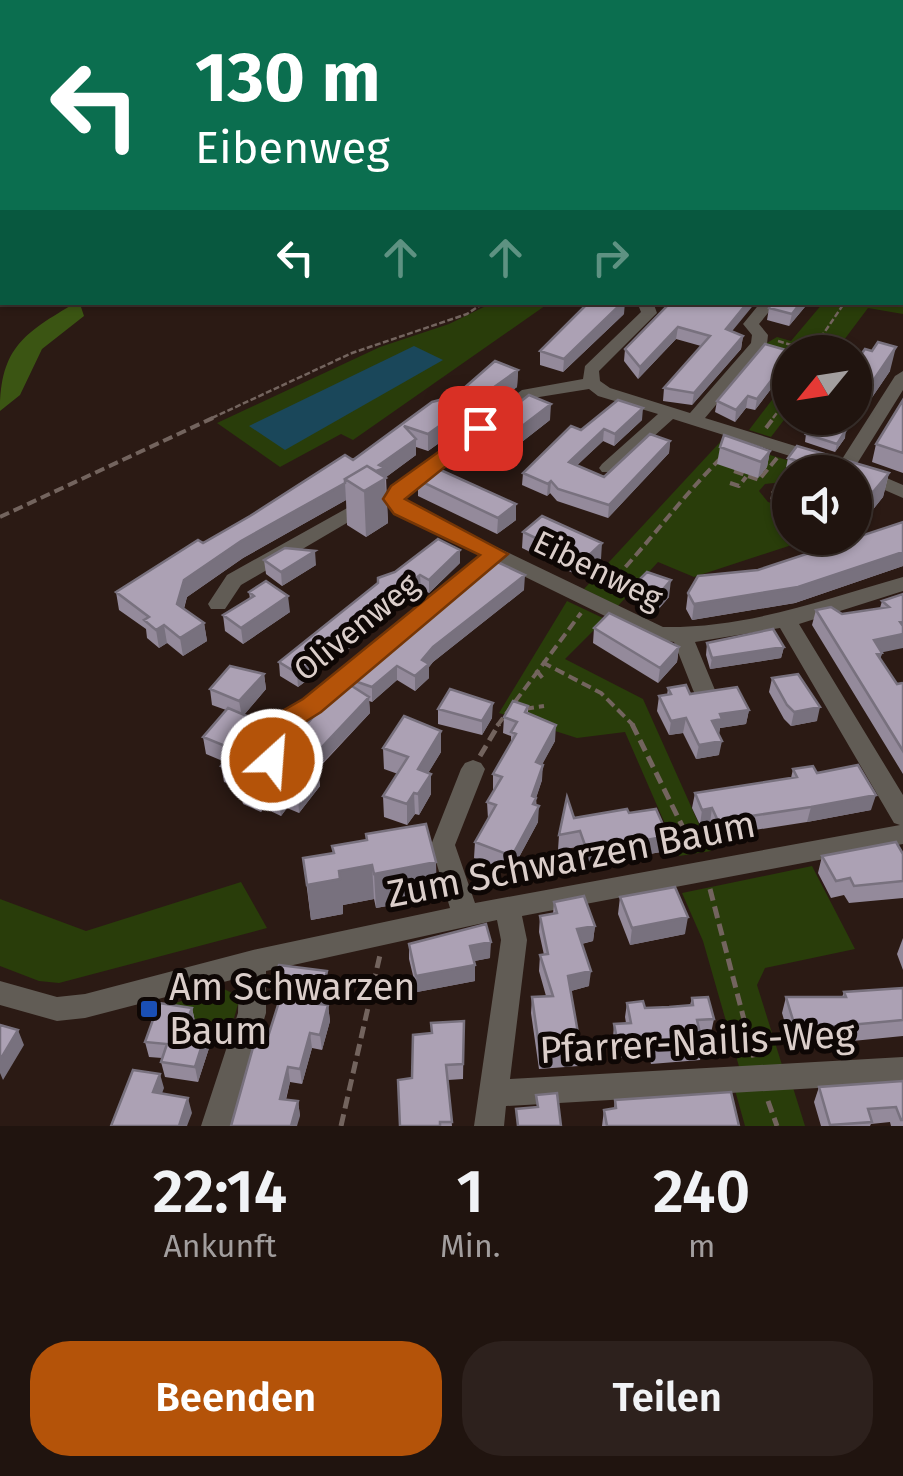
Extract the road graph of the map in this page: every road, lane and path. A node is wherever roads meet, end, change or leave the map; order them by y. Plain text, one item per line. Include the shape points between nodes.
1 (647, 305) edge
2 (768, 305) edge
3 (843, 305) edge
4 (479, 306) edge
5 (823, 335) edge
6 (903, 376) edge
7 (592, 383) junction
8 (670, 413) junction
9 (772, 419) edge
10 (694, 420) junction
11 (755, 440) junction
12 (780, 448) junction
13 (800, 454) joint
14 (803, 455) edge
15 (854, 455) edge
16 (608, 468) edge
17 (734, 471) dead end
18 (748, 476) junction
19 (872, 479) edge
20 (730, 483) dead end
21 (903, 492) edge
22 (394, 499) junction
23 (0, 517) edge
24 (496, 554) junction
25 (903, 584) edge
26 (218, 604) dead end
27 (788, 622) junction
28 (682, 636) junction
29 (542, 662) dead end
30 (536, 670) dead end
31 (545, 681) dead end
32 (704, 690) edge
33 (510, 706) edge
34 (544, 706) dead end
35 (272, 760) edge
36 (473, 769) dead end
37 (903, 816) edge
38 (903, 834) edge
39 (704, 871) junction
40 (507, 907) junction
41 (466, 916) junction
42 (381, 935) junction
43 (253, 962) junction
44 (0, 993) edge
45 (903, 1070) edge
46 (759, 1075) junction
47 (494, 1093) junction
48 (216, 1126) edge
49 (340, 1126) edge
50 (489, 1126) edge
51 (777, 1126) edge

1 - 7 street via 649,313 591,370
2 - 10 street via 752,324 760,344
3 - 5 path
4 - 23 path via 352,353
6 - 15 street
7 - 8 street
7 - 22 street via 528,394
8 - 10 street
8 - 16 street
9 - 11 path
10 - 11 street
11 - 12 street
12 - 13 street
12 - 18 path via 759,480
13 - 14 street
17 - 18 path
18 - 20 path via 739,486
19 - 21 street
22 - 24 street, Eibenweg via 402,509
22 - 26 street via 347,512 234,580
24 - 28 street, Eibenweg via 660,634
24 - 35 street, Olivenweg via 286,721
25 - 27 street, Eibenweg
27 - 28 street, Eibenweg
27 - 37 street
28 - 32 street
29 - 39 path via 627,715
30 - 31 path
33 - 34 path
36 - 41 street via 443,846
38 - 39 street, Zum Schwarzen Baum
39 - 40 street, Zum Schwarzen Baum
39 - 46 path
40 - 41 street, Zum Schwarzen Baum
40 - 47 street via 514,940
41 - 42 street, Zum Schwarzen Baum
42 - 43 street, Zum Schwarzen Baum
42 - 49 path
43 - 44 street, Zum Schwarzen Baum via 85,1006 57,1009
43 - 48 street via 252,1013
45 - 46 street, Pfarrer-Nailis-Weg
46 - 47 street, Pfarrer-Nailis-Weg
46 - 51 path
47 - 50 street

